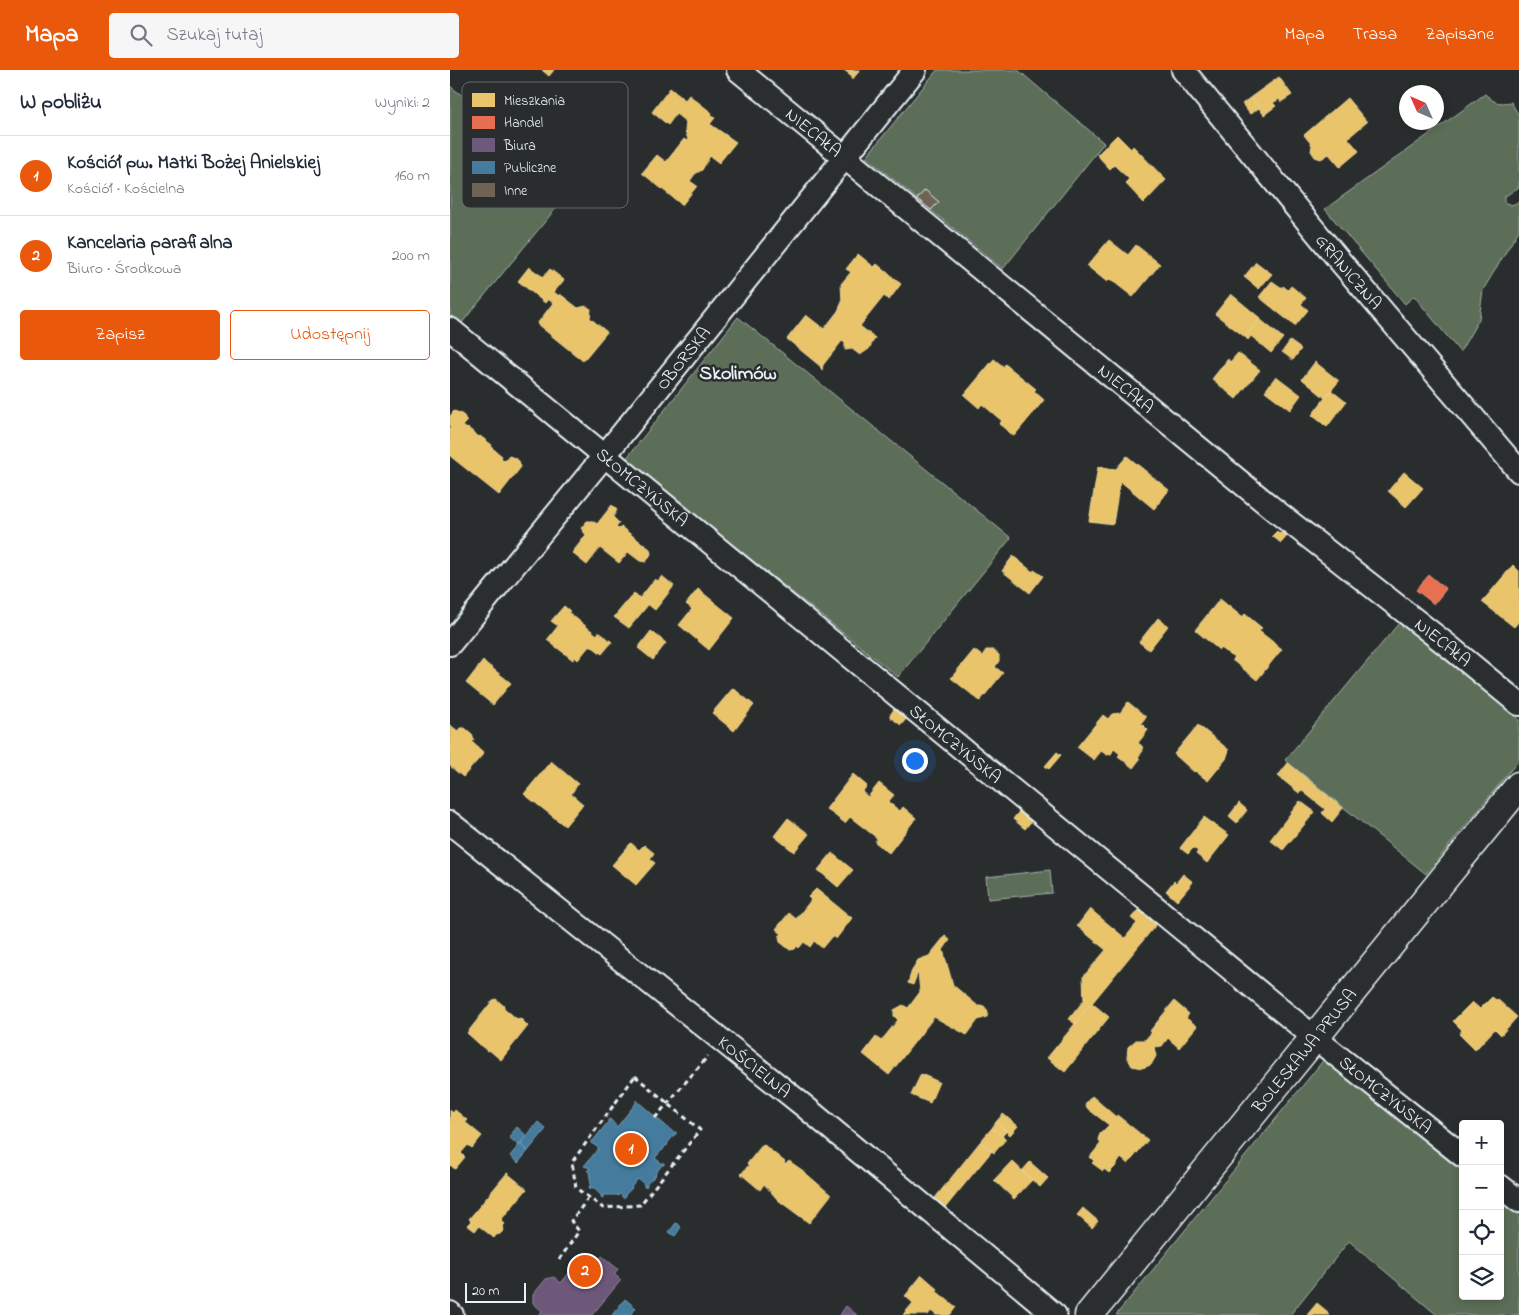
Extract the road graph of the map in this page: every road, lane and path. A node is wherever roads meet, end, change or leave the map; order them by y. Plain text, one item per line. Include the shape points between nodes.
1 (738, 70) edge
2 (915, 70) edge
3 (1183, 70) edge
4 (845, 157) junction
5 (450, 330) edge
6 (605, 455) junction
7 (1519, 471) edge
8 (450, 644) edge
9 (1519, 704) edge
10 (1519, 786) edge
11 (450, 823) edge
12 (1315, 1038) junction
13 (712, 1052) dead end
14 (668, 1103) junction
15 (655, 1118) dead end
16 (1459, 1153) edge
17 (1504, 1189) edge
18 (589, 1197) junction
19 (1519, 1202) edge
20 (559, 1260) dead end
21 (1055, 1315) edge
22 (1090, 1315) edge

1 - 4 street, NIECAŁA
2 - 4 street, OBORSKA
3 - 7 street, GRANICZNA via 1345,268
4 - 6 street, OBORSKA
4 - 9 street, NIECAŁA
5 - 6 street, SŁOMCZYŃSKA
6 - 8 street, OBORSKA
6 - 12 street, SŁOMCZYŃSKA
10 - 12 street, BOLESŁAWA PRUSA
11 - 21 street, KOŚCIELNA via 804,1106
12 - 16 street, SŁOMCZYŃSKA
12 - 22 street, BOLESŁAWA PRUSA
13 - 14 path
14 - 15 path
14 - 18 path via 635,1076 572,1162 576,1188
14 - 18 path via 700,1130 640,1205 603,1208
17 - 19 street
18 - 20 path via 571,1221 579,1231

